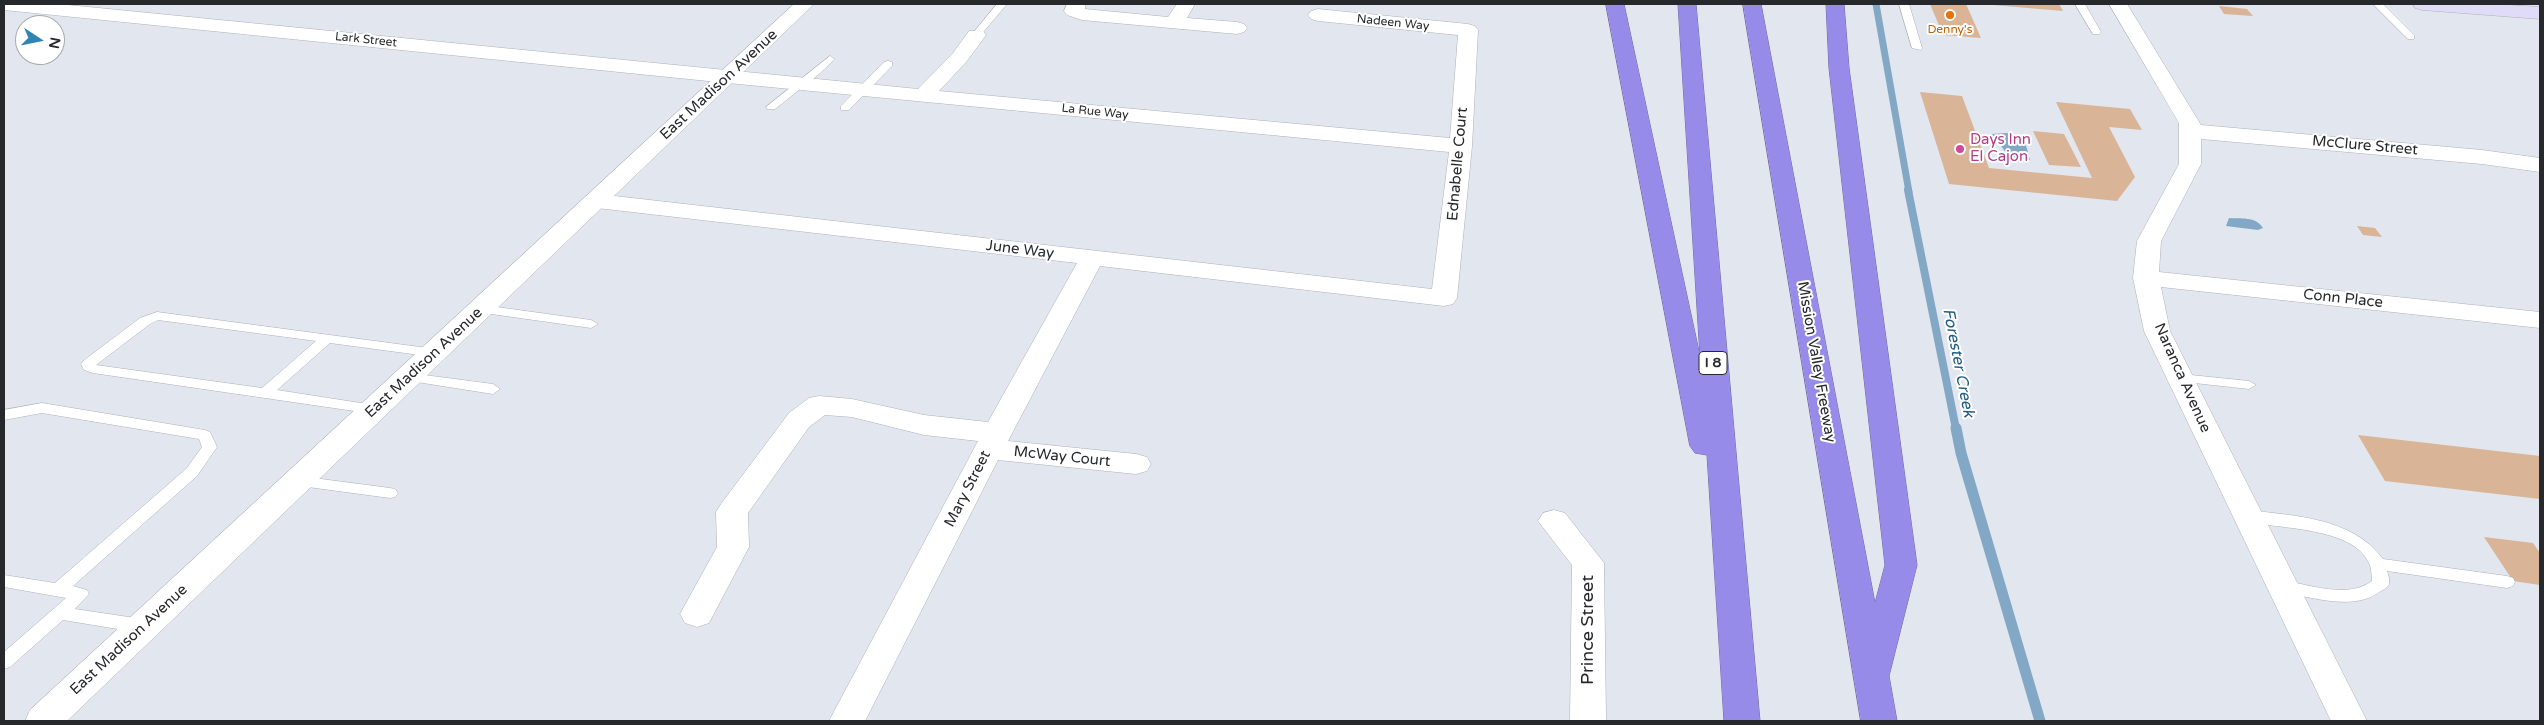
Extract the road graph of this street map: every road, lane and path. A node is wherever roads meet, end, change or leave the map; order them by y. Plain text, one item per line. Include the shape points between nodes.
1 (4, 4) edge
2 (805, 4) edge
3 (1002, 4) edge
4 (1076, 4) edge
5 (1186, 4) edge
6 (1616, 4) edge
7 (1687, 4) edge
8 (1752, 4) edge
9 (1835, 4) edge
10 (1904, 4) edge
11 (2080, 4) edge
12 (2118, 4) edge
13 (2378, 4) edge
14 (2422, 4) edge
15 (2490, 6) edge
16 (2540, 12) edge
17 (1318, 15) dead end
18 (1174, 23) junction
19 (1237, 28) dead end
20 (1468, 30) joint
21 (2096, 32) dead end
22 (976, 35) joint
23 (2411, 37) dead end
24 (1917, 48) dead end
25 (830, 59) dead end
26 (888, 64) dead end
27 (728, 77) junction
28 (802, 83) junction
29 (865, 89) junction
30 (924, 95) junction
31 (771, 107) dead end
32 (845, 108) dead end
33 (2190, 131) junction
34 (1461, 146) junction
35 (2540, 165) edge
36 (597, 201) junction
37 (1092, 258) junction
38 (2146, 278) junction
39 (1444, 298) joint
40 (482, 309) junction
41 (2540, 320) edge
42 (591, 324) dead end
43 (327, 339) junction
44 (435, 352) junction
45 (408, 377) junction
46 (2181, 378) junction
47 (2250, 385) dead end
48 (493, 389) dead end
49 (264, 393) junction
50 (375, 409) junction
51 (4, 415) edge
52 (993, 441) junction
53 (1136, 464) dead end
54 (298, 481) junction
55 (390, 493) dead end
56 (2247, 516) junction
57 (1554, 521) dead end
58 (1728, 558) junction
59 (2378, 564) junction
60 (4, 581) edge
61 (2507, 582) dead end
62 (2281, 586) junction
63 (57, 591) junction
64 (59, 613) junction
65 (697, 614) dead end
66 (143, 626) junction
67 (4, 662) edge
68 (1872, 678) junction
69 (43, 721) edge
70 (847, 721) edge
71 (1588, 721) edge
72 (1742, 721) edge
73 (1879, 721) edge
74 (2349, 721) edge

1 - 27 street, Lark Street
2 - 27 street, East Madison Avenue
3 - 22 lane
4 - 18 street via 1074,11 1082,14
5 - 18 street
6 - 58 highway
7 - 58 highway, I 8
8 - 68 highway, Mission Valley Freeway
9 - 68 highway via 1839,68 1900,565
10 - 24 lane
11 - 21 lane
12 - 33 street, Naranca Avenue via 2176,98 2190,123
13 - 23 lane
14 - 15 main road
15 - 16 main road
17 - 20 street, Nadeen Way
18 - 19 street
20 - 34 street, Ednabelle Court
22 - 30 street via 960,58
25 - 28 lane
26 - 29 lane
27 - 28 street, La Rue Way
27 - 36 street, East Madison Avenue
28 - 29 street, La Rue Way
28 - 31 lane
29 - 30 street, La Rue Way
29 - 32 lane
30 - 34 street, La Rue Way
33 - 35 street, McClure Street
33 - 38 street, Naranca Avenue via 2190,164 2149,241
34 - 39 street, Ednabelle Court
36 - 37 street, June Way
36 - 40 street, East Madison Avenue
37 - 39 street, June Way
37 - 52 street, Mary Street
38 - 41 street, Conn Place
38 - 46 street, Naranca Avenue via 2158,330
40 - 42 lane
40 - 44 street, East Madison Avenue
43 - 44 lane
43 - 49 lane
43 - 49 lane via 157,316 145,321 88,364 93,369
44 - 45 street, East Madison Avenue
45 - 48 lane
45 - 50 street, East Madison Avenue
46 - 47 lane
46 - 56 street, Naranca Avenue
49 - 50 lane
50 - 54 street, East Madison Avenue
51 - 63 lane via 23,410 52,410 205,435 210,447 192,472
52 - 53 street, McWay Court
52 - 65 street, McWay Court via 852,408 819,405 799,420 732,512 733,547
52 - 70 street, Mary Street
54 - 55 lane
54 - 66 street, East Madison Avenue
56 - 59 lane via 2328,528 2361,546
56 - 62 street, Naranca Avenue
57 - 71 street, Prince Street via 1588,563
58 - 72 highway, I 8
59 - 61 lane
59 - 62 lane via 2381,583 2367,594 2337,594
60 - 63 lane
62 - 74 street, Naranca Avenue
63 - 64 lane via 81,594
64 - 66 lane
64 - 67 lane
66 - 69 street, East Madison Avenue
68 - 73 highway, Mission Valley Freeway

